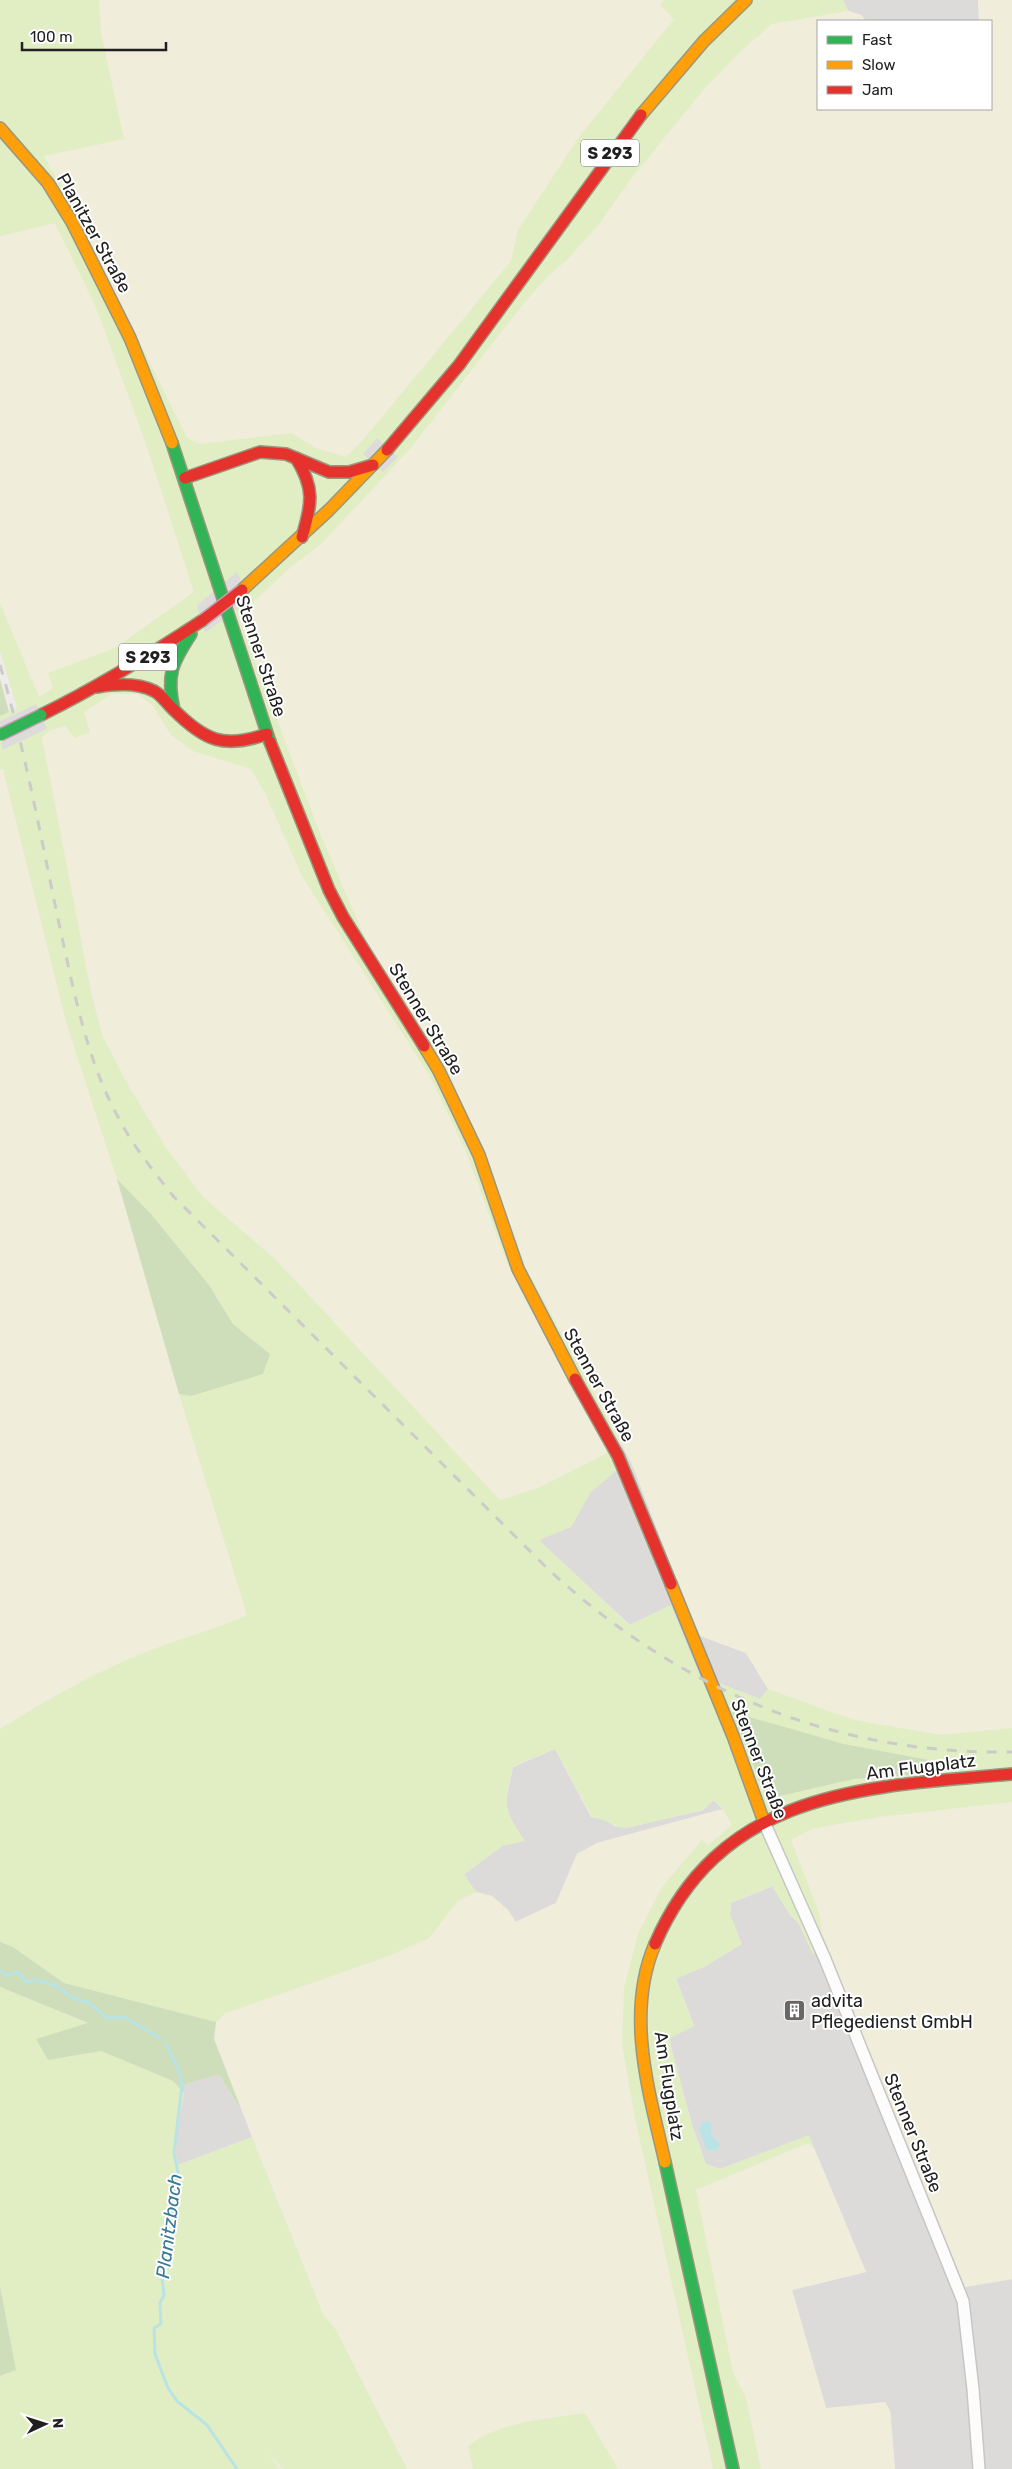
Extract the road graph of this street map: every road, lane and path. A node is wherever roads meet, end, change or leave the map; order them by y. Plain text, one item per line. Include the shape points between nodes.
1 (746, 0) edge
2 (0, 128) edge
3 (130, 338) joint
4 (296, 458) junction
5 (376, 464) junction
6 (185, 478) junction
7 (301, 538) junction
8 (200, 622) junction
9 (97, 686) junction
10 (174, 710) junction
11 (267, 734) junction
12 (0, 735) edge
13 (1012, 1774) edge
14 (764, 1822) junction
15 (733, 2469) edge
16 (979, 2469) edge

1 - 5 main road, S 293 via 686,58 652,98 460,365
2 - 3 main road, Planitzer Straße via 53,191
3 - 6 main road, Stenner Straße
4 - 5 main road via 339,473
4 - 6 main road via 260,452
4 - 7 main road via 305,470 312,491
5 - 7 main road, S 293
6 - 11 main road, Stenner Straße
7 - 8 main road, S 293, bridge
8 - 9 main road, S 293
8 - 10 main road via 173,661 170,671 169,693
9 - 10 main road via 133,685 154,691
9 - 12 main road, S 293, bridge
10 - 11 main road via 199,734 215,741 246,742
11 - 14 main road, Stenner Straße via 329,890 439,1071 479,1155 518,1269 618,1456
13 - 14 main road, Am Flugplatz via 832,1797 789,1809
14 - 15 main road, Am Flugplatz via 727,1844 712,1858 666,1919 650,1957 641,2010 649,2094
14 - 16 street, Stenner Straße via 825,1959 963,2302

